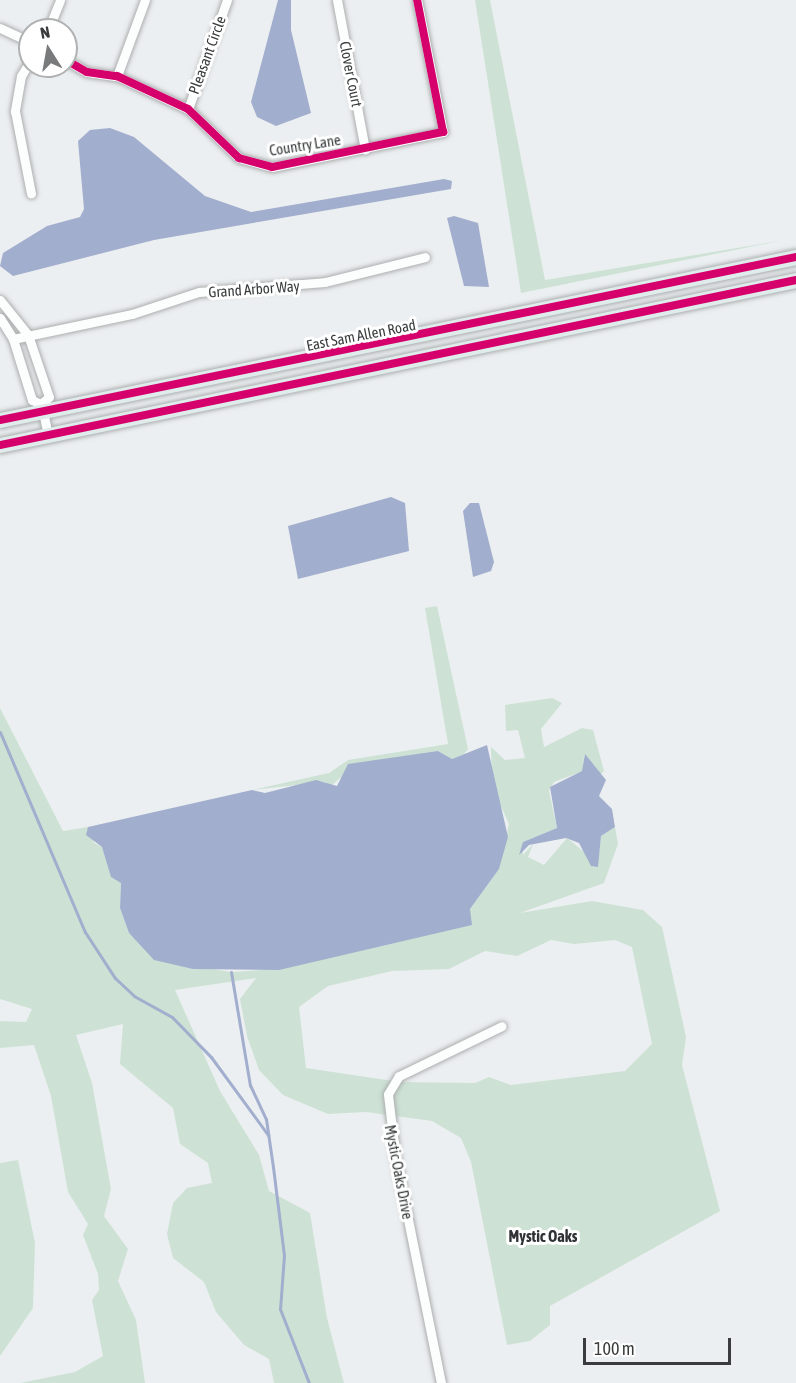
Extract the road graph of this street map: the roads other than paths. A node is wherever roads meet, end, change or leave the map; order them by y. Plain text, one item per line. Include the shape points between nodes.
1 (60, 0) edge
2 (145, 0) edge
3 (227, 0) edge
4 (337, 0) edge
5 (417, 0) edge
6 (53, 18) edge
7 (0, 28) edge
8 (18, 36) edge
9 (78, 67) edge
10 (117, 76) junction
11 (20, 78) edge
12 (188, 109) junction
13 (366, 149) junction
14 (31, 193) dead end
15 (425, 257) dead end
16 (796, 257) edge
17 (796, 280) edge
18 (1, 304) edge
19 (0, 318) edge
20 (28, 335) junction
21 (13, 339) junction
22 (37, 364) junction
23 (23, 368) junction
24 (42, 408) junction
25 (0, 420) edge
26 (48, 435) junction
27 (0, 444) edge
28 (502, 1026) dead end
29 (441, 1383) edge

1 - 6 street
2 - 10 street
3 - 12 street, Pleasant Circle
4 - 13 street, Clover Court
5 - 13 street, Country Lane via 443,132
7 - 8 street
9 - 10 street, Country Lane
10 - 12 street, Country Lane
11 - 14 street via 15,111
12 - 13 street, Country Lane via 238,158 272,167
15 - 20 street, Grand Arbor Way via 326,282 199,292 132,314
16 - 24 main road, East Sam Allen Road
17 - 26 main road
18 - 20 street
19 - 21 street
20 - 21 street, Grand Arbor Way
20 - 22 street
21 - 23 street
22 - 23 street
22 - 24 street via 49,397
23 - 24 street via 32,400
24 - 25 main road, East Sam Allen Road
24 - 26 street
26 - 27 main road
28 - 29 street, Mystic Oaks Drive via 399,1076 388,1094 395,1154

